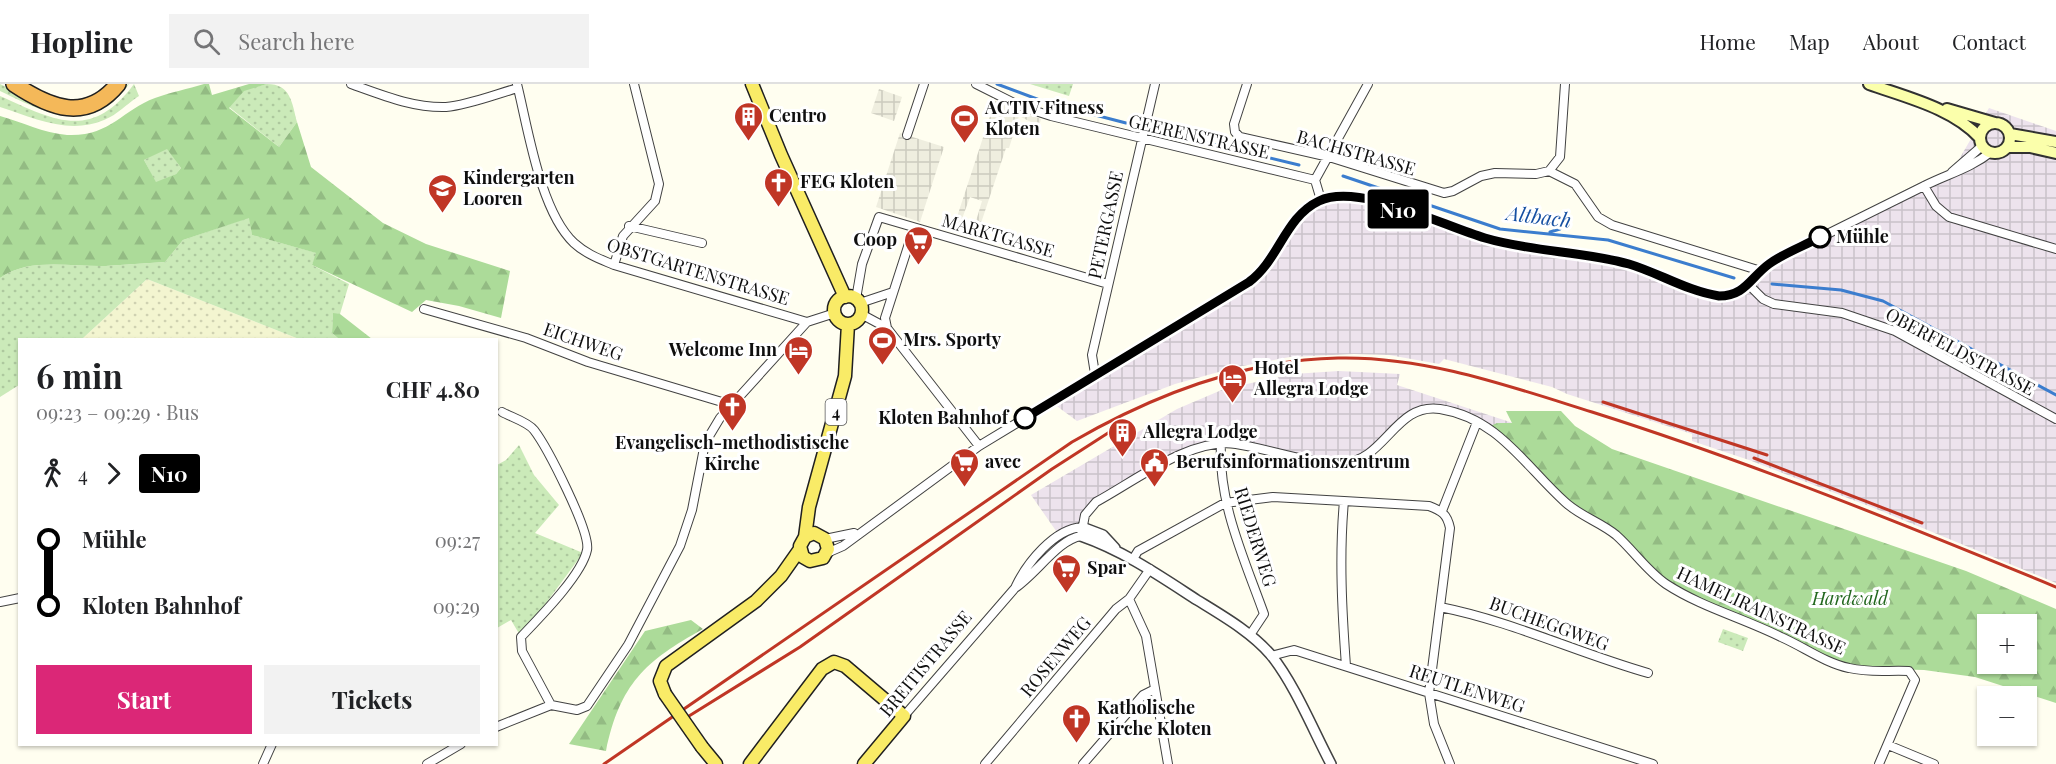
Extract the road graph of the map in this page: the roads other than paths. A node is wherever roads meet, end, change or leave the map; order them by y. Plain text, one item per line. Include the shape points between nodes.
1 (14, 84) edge
2 (34, 84) edge
3 (108, 84) edge
4 (118, 84) edge
5 (351, 84) edge
6 (634, 84) edge
7 (752, 84) edge
8 (924, 84) edge
9 (976, 84) edge
10 (1155, 84) edge
11 (1247, 84) edge
12 (1368, 84) edge
13 (1565, 84) edge
14 (1869, 84) edge
15 (518, 86) edge
16 (1917, 102) junction
17 (1995, 123) junction
18 (2010, 134) junction
19 (908, 135) dead end
20 (1141, 139) junction
21 (2056, 142) edge
22 (1984, 145) junction
23 (2007, 147) junction
24 (2056, 153) edge
25 (1329, 157) junction
26 (1549, 171) junction
27 (1315, 180) junction
28 (1924, 186) junction
29 (1321, 200) junction
30 (629, 226) junction
31 (914, 228) junction
32 (702, 243) dead end
33 (2056, 249) edge
34 (614, 265) junction
35 (1761, 271) junction
36 (1108, 284) junction
37 (1749, 285) junction
38 (893, 292) junction
39 (855, 303) junction
40 (424, 309) dead end
41 (835, 313) junction
42 (807, 322) junction
43 (848, 324) junction
44 (887, 328) junction
45 (1095, 374) junction
46 (732, 405) junction
47 (502, 412) dead end
48 (2056, 419) edge
49 (1477, 422) junction
50 (1221, 443) junction
51 (979, 446) junction
52 (813, 499) junction
53 (1344, 501) junction
54 (1225, 503) junction
55 (1442, 511) junction
56 (1082, 531) junction
57 (858, 532) junction
58 (822, 536) junction
59 (805, 537) junction
60 (800, 549) junction
61 (827, 553) junction
62 (1133, 559) junction
63 (810, 561) junction
64 (1150, 569) junction
65 (781, 576) junction
66 (18, 598) edge
67 (1129, 599) junction
68 (0, 602) edge
69 (1440, 607) junction
70 (1250, 635) junction
71 (1271, 656) junction
72 (1346, 666) junction
73 (1648, 673) dead end
74 (1155, 689) junction
75 (1429, 693) junction
76 (551, 705) junction
77 (904, 716) junction
78 (498, 726) edge
79 (1887, 745) junction
80 (271, 746) edge
81 (458, 746) edge
82 (1643, 763) edge
83 (263, 764) edge
84 (427, 764) edge
85 (716, 764) edge
86 (750, 764) edge
87 (864, 764) edge
88 (985, 764) edge
89 (1083, 764) edge
90 (1168, 764) edge
91 (1330, 764) edge
92 (1450, 764) edge
93 (1653, 764) edge
94 (1879, 764) edge
95 (1934, 764) edge

1 - 4 highway via 47,104 68,108 96,102
2 - 3 highway via 53,97 72,100 93,95
5 - 15 street via 401,101 448,107
6 - 30 street via 659,184 655,201
7 - 39 main road via 781,154
8 - 19 street
9 - 20 street, GEERENSTRASSE via 1020,106
10 - 20 street, PETERGASSE
11 - 25 street, BACHSTRASSE via 1234,132 1240,137
12 - 25 street
13 - 26 street via 1560,157
14 - 16 main road
15 - 34 street, OBSTGARTENSTRASSE via 546,191 558,220 584,251
16 - 17 main road
16 - 22 main road via 1969,125
17 - 18 main road via 2006,127
17 - 22 main road via 1985,127
18 - 21 main road
18 - 23 main road
20 - 27 street, GEERENSTRASSE
20 - 36 street, PETERGASSE
22 - 23 main road via 2000,152
22 - 28 street via 1951,173
23 - 24 main road
25 - 26 street, BACHSTRASSE via 1444,193 1495,172
25 - 27 street
26 - 35 street via 1575,184 1598,217 1612,225
27 - 29 street
28 - 33 street via 1936,206 1956,220
28 - 35 street
29 - 37 street via 1344,195 1364,197 1498,242 1629,264 1712,295 1733,295
29 - 45 street via 1295,220 1273,257 1255,277
30 - 32 street
30 - 34 street
31 - 36 street, MARKTGASSE
31 - 38 street
31 - 39 street, MARKTGASSE via 879,216 862,264
34 - 42 street, OBSTGARTENSTRASSE
35 - 37 street
36 - 45 street, PETERGASSE via 1092,355
37 - 48 street, OBERFELDSTRASSE via 1774,304 1842,313 1895,332
38 - 39 street
38 - 44 street via 885,318
39 - 41 main road via 836,304
39 - 43 main road via 856,321
39 - 44 street
40 - 46 street, EICHWEG
41 - 42 street
41 - 43 main road
42 - 46 street
43 - 52 main road, 4 via 845,376
44 - 51 street
45 - 51 street
46 - 76 street via 705,443 692,510 680,546 628,645 587,706 578,710
47 - 76 street via 533,428 582,520 588,547 561,593 521,637 522,651
49 - 50 street, HAMELIRAINSTRASSE via 1441,409 1421,410 1404,419 1372,452 1346,463
49 - 55 street
49 - 79 street, HAMELIRAINSTRASSE via 1515,448 1564,501 1617,536 1664,582 1689,598 1846,668 1875,673 1909,671 1915,680
50 - 54 street, RIEDERWEG
50 - 56 street, HAMELIRAINSTRASSE via 1189,451 1096,502 1084,515
51 - 57 street
52 - 58 main road, 4
52 - 59 main road, 4
53 - 54 street via 1273,497
53 - 55 street via 1429,506
53 - 72 street via 1341,585
54 - 62 street via 1138,551
54 - 70 street, RIEDERWEG via 1264,614
55 - 69 street via 1450,528
56 - 62 street
56 - 77 street, BREITISTRASSE via 1015,588
57 - 58 street
57 - 61 street via 843,546
58 - 59 main road
58 - 61 main road
59 - 60 main road
60 - 63 main road
60 - 65 main road
61 - 63 main road via 820,560
62 - 64 street
63 - 65 main road
64 - 67 street, ROSENWEG
64 - 70 street
65 - 85 main road, bridge via 756,601 666,666 660,681 664,694
66 - 68 street
67 - 74 street via 1146,636
67 - 88 street, ROSENWEG via 1116,609
69 - 73 street, BUCHEGGWEG via 1473,613
69 - 75 street
70 - 71 street
71 - 72 street, REUTLENWEG via 1294,650
71 - 91 street
72 - 75 street, REUTLENWEG
74 - 89 street via 1143,695
74 - 90 street
75 - 82 street, REUTLENWEG
75 - 92 street via 1434,724
76 - 78 street
77 - 86 main road via 845,666 830,663
77 - 87 main road, BREITISTRASSE
79 - 94 street, HAMELIRAINSTRASSE
79 - 95 street
80 - 83 street
81 - 84 street
82 - 93 street, REUTLENWEG

